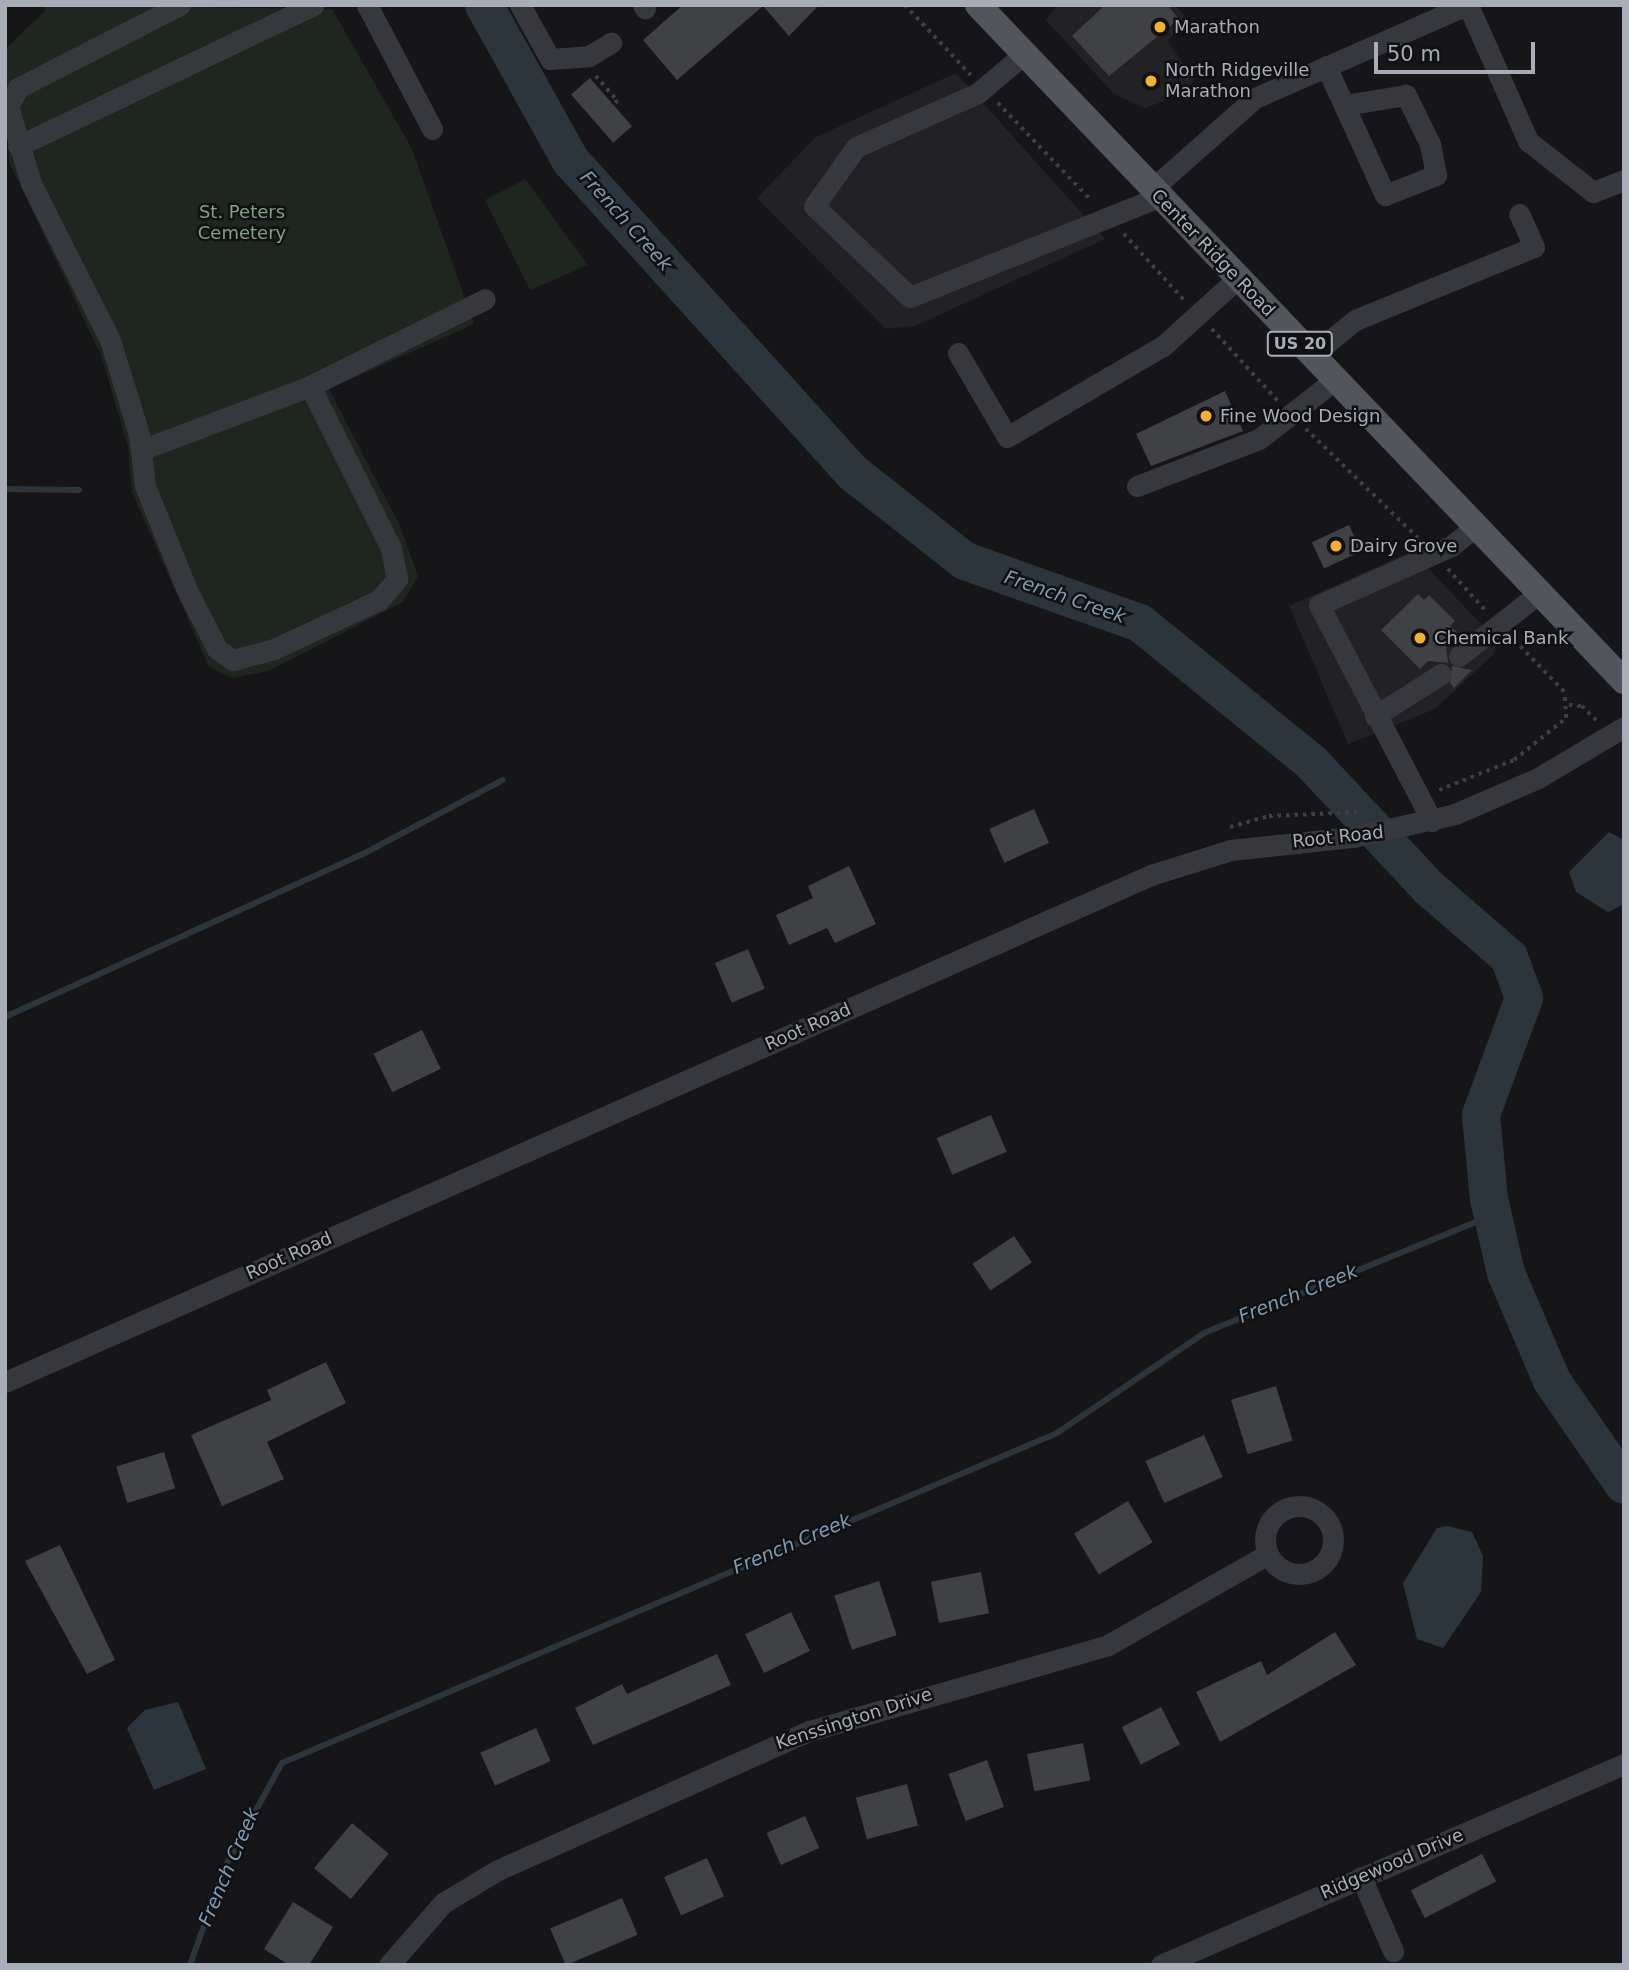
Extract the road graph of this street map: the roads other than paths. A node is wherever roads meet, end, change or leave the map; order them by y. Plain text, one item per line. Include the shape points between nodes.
1 (180, 5) edge
2 (313, 5) edge
3 (367, 5) edge
4 (520, 5) edge
5 (978, 5) edge
6 (1467, 5) edge
7 (611, 43) dead end
8 (1024, 54) junction
9 (1326, 65) junction
10 (1344, 105) junction
11 (432, 129) dead end
12 (18, 146) junction
13 (1624, 180) edge
14 (1156, 193) junction
15 (1519, 214) dead end
16 (1237, 278) junction
17 (485, 299) dead end
18 (958, 353) dead end
19 (1312, 355) junction
20 (1336, 379) junction
21 (310, 386) junction
22 (141, 450) junction
23 (1137, 486) dead end
24 (1474, 528) junction
25 (1538, 594) junction
26 (1459, 656) dead end
27 (1441, 674) dead end
28 (1624, 681) edge
29 (1376, 716) junction
30 (1624, 727) edge
31 (1432, 821) junction
32 (5, 1382) edge
33 (1268, 1554) dead end
34 (1624, 1764) edge
35 (1361, 1877) junction
36 (1394, 1951) dead end
37 (389, 1965) edge
38 (1161, 1965) edge

1 - 12 street via 18,88 8,106
2 - 12 street
3 - 11 street
4 - 7 street via 550,59 589,56
5 - 8 main road, Center Ridge Road / US 20
6 - 9 street
6 - 13 street via 1528,141 1593,192
8 - 14 main road, Center Ridge Road / US 20
8 - 14 street via 984,88 856,147 814,206 910,297 1108,218
9 - 10 street
9 - 14 street via 1255,98
10 - 10 street via 1385,195 1436,174 1430,144 1406,95
12 - 22 street via 110,340
14 - 16 main road, Center Ridge Road / US 20
15 - 19 street via 1534,247 1355,320
16 - 18 street via 1201,317 1007,437
16 - 19 main road, Center Ridge Road / US 20
17 - 21 street
19 - 20 main road, Center Ridge Road / US 20
20 - 23 street via 1259,439
20 - 24 main road, Center Ridge Road / US 20
21 - 22 street
21 - 22 street via 391,548 397,579 379,600 274,649 233,660 217,649 145,486
24 - 25 main road, Center Ridge Road / US 20
24 - 29 street via 1434,554 1319,605
25 - 26 street
25 - 28 main road, Center Ridge Road / US 20
27 - 29 street
29 - 31 street
30 - 31 street, Root Road via 1538,778
31 - 32 street, Root Road via 1353,837 1231,850 1151,875
33 - 37 street, Kenssington Drive via 1108,1645 809,1731 498,1870 435,1910
34 - 35 street, Ridgewood Drive
35 - 36 street
35 - 38 street, Ridgewood Drive

